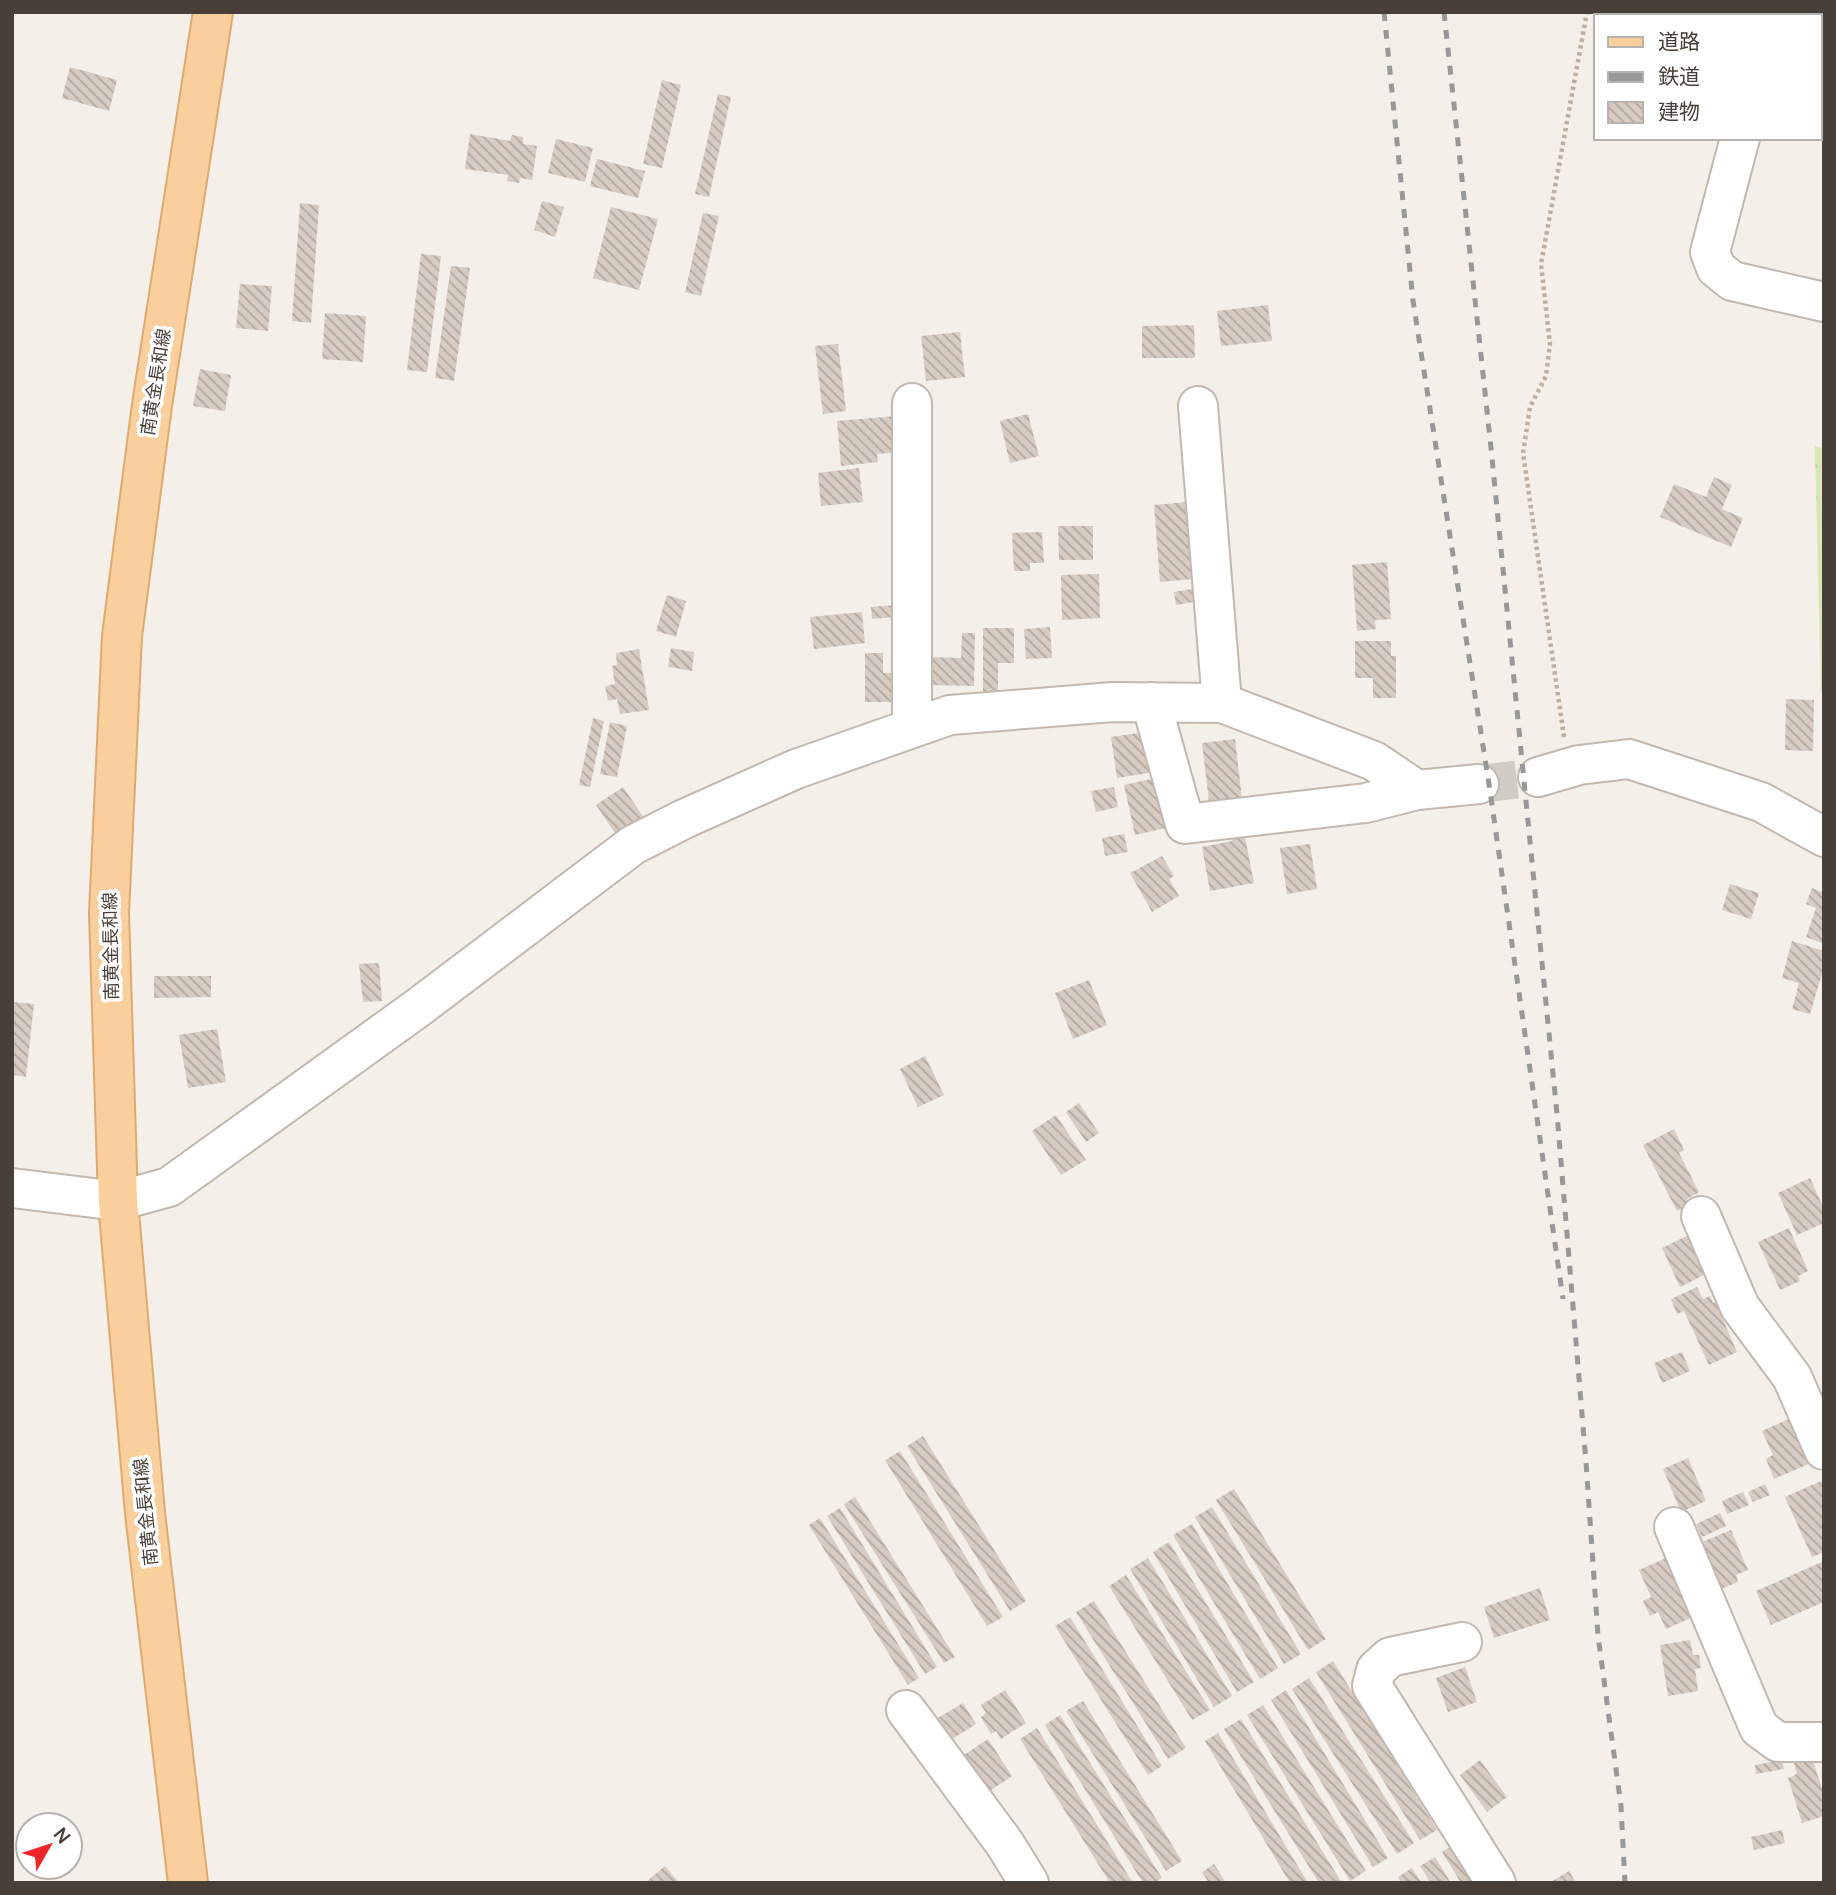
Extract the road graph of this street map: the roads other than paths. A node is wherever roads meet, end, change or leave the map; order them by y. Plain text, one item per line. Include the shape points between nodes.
1 (213, 12) edge
2 (1739, 140) edge
3 (1824, 302) edge
4 (912, 403) dead end
5 (1198, 406) dead end
6 (1151, 702) junction
7 (1222, 704) junction
8 (912, 728) junction
9 (1538, 777) tunnel mouth
10 (1479, 784) tunnel mouth
11 (1417, 790) junction
12 (1824, 837) edge
13 (12, 1188) edge
14 (118, 1201) junction
15 (1701, 1216) dead end
16 (1824, 1450) edge
17 (1674, 1527) dead end
18 (1462, 1642) dead end
19 (906, 1710) dead end
20 (1824, 1742) edge
21 (188, 1883) edge
22 (1029, 1883) edge
23 (1496, 1883) edge

1 - 14 main road, 南黄金長和線 via 152,405 122,636 109,913
2 - 3 street via 1710,252 1716,268 1732,281
4 - 8 street
5 - 7 street
6 - 7 street
6 - 8 street via 950,715
6 - 11 street via 1185,824 1366,803
7 - 11 street via 1374,761
8 - 14 street via 796,769 633,845 169,1187
9 - 12 street via 1579,765 1629,759 1761,802
10 - 11 street
13 - 14 street
14 - 21 main road, 南黄金長和線 via 145,1513
15 - 16 street via 1740,1307 1792,1377
17 - 20 street via 1759,1728 1778,1742
18 - 23 street via 1390,1657 1376,1670 1372,1686
19 - 22 street

